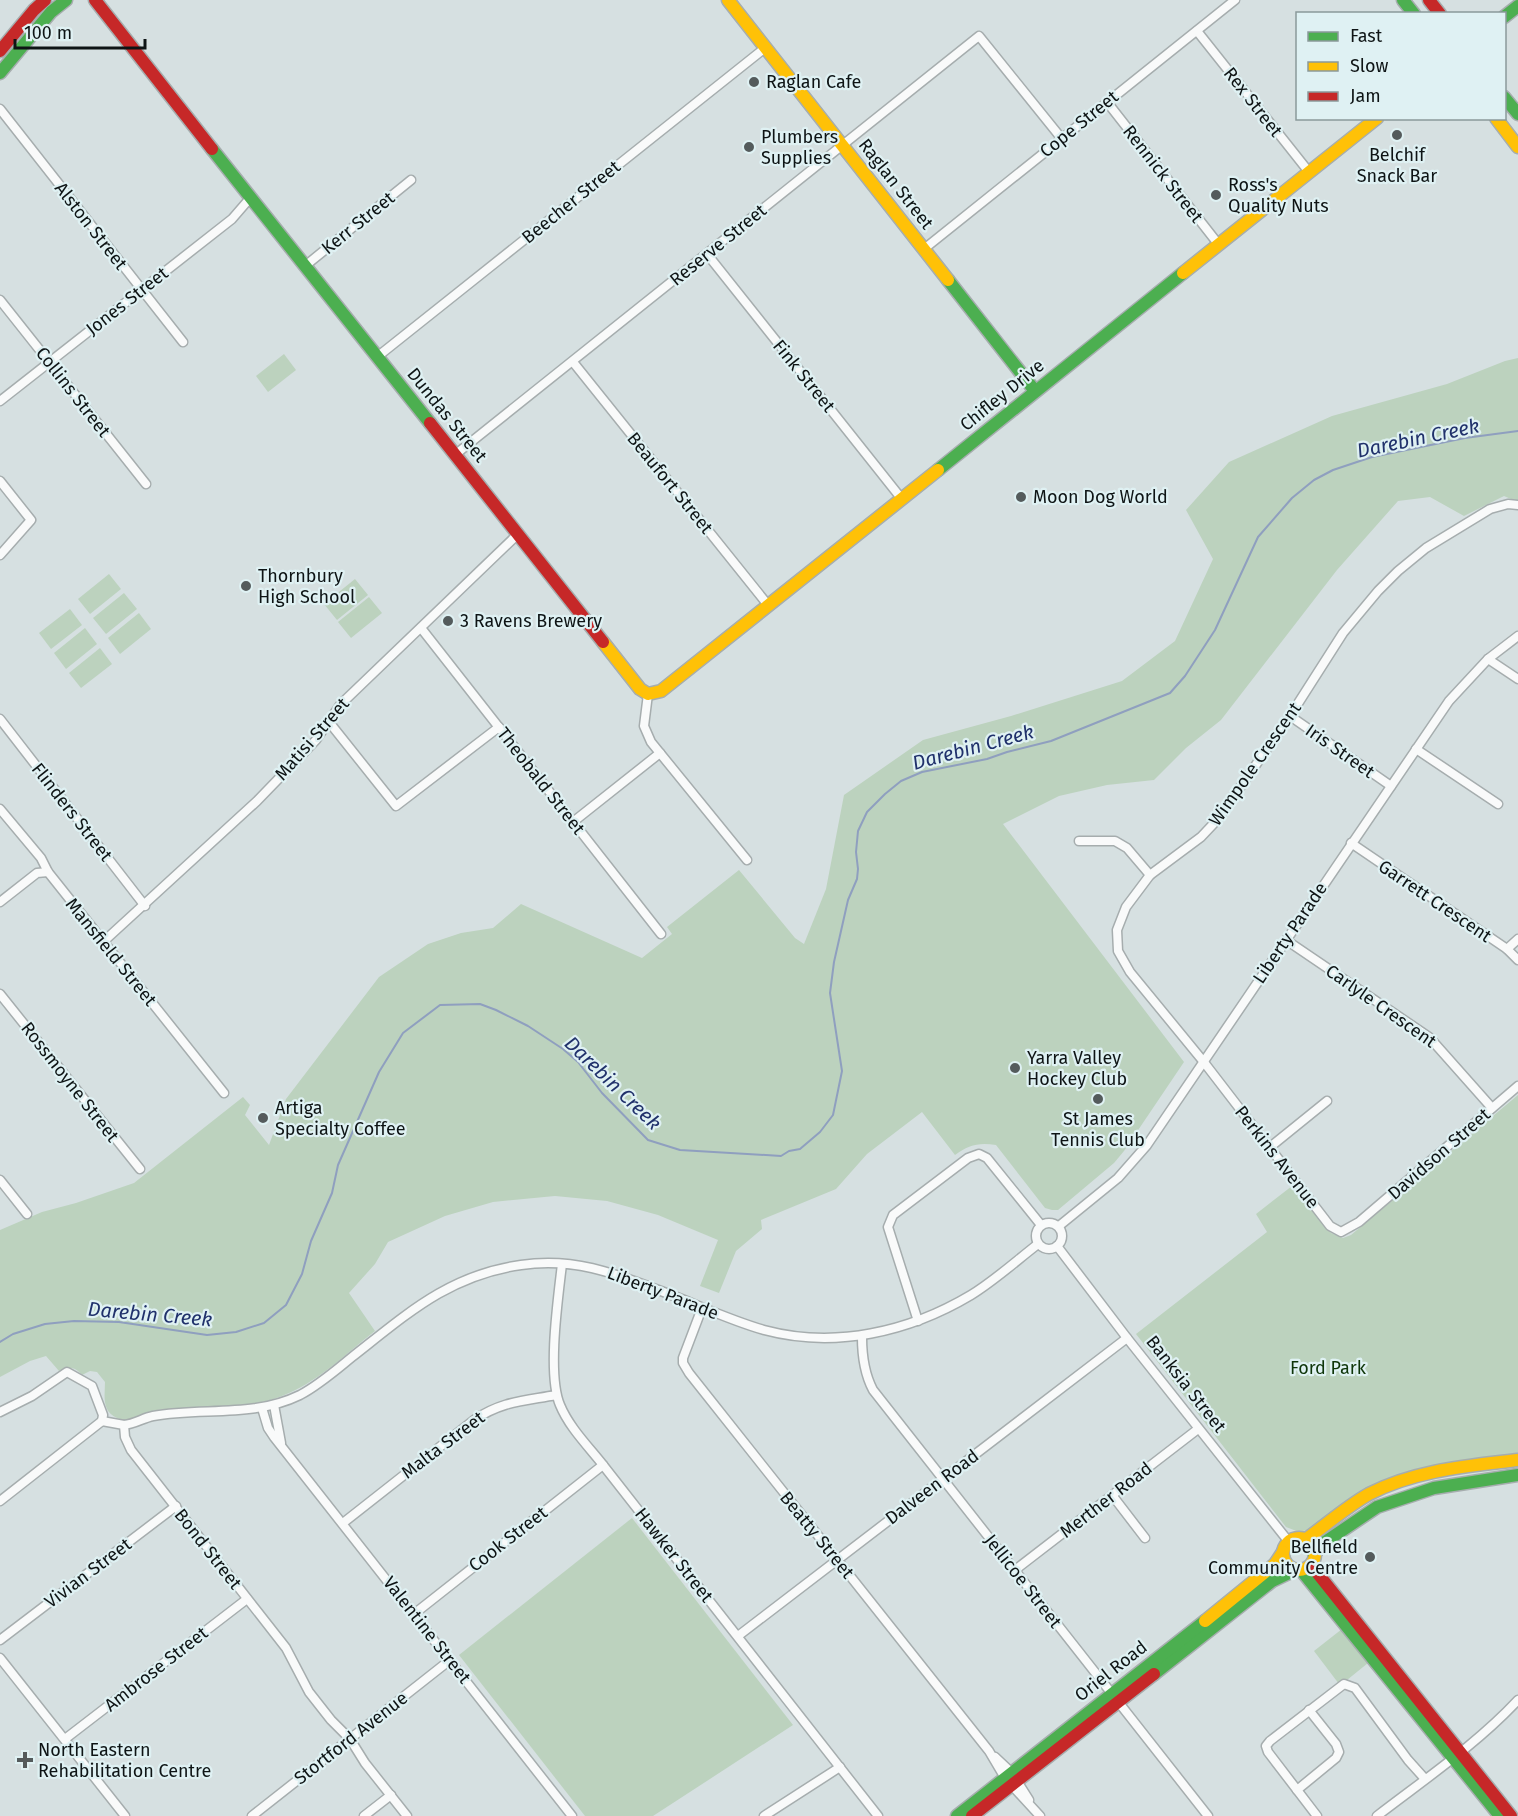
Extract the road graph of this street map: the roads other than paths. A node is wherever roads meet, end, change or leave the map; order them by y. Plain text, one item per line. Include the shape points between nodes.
1 (45, 0) edge
2 (66, 0) edge
3 (95, 0) edge
4 (728, 0) edge
5 (1235, 0) edge
6 (1518, 6) edge
7 (1506, 15) edge
8 (1197, 31) junction
9 (765, 48) junction
10 (0, 51) edge
11 (0, 73) edge
12 (1506, 99) edge
13 (1107, 102) junction
14 (0, 109) edge
15 (1518, 114) edge
16 (1374, 120) edge
17 (1498, 120) edge
18 (1062, 139) junction
19 (842, 146) junction
20 (1518, 147) edge
21 (1309, 172) junction
22 (411, 180) dead end
23 (251, 197) junction
24 (1219, 245) junction
25 (924, 249) junction
26 (707, 254) junction
27 (305, 266) junction
28 (141, 290) junction
29 (0, 300) edge
30 (183, 342) dead end
31 (377, 357) junction
32 (49, 362) junction
33 (573, 362) junction
34 (1035, 391) junction
35 (0, 400) edge
36 (456, 454) junction
37 (0, 482) edge
38 (146, 484) dead end
39 (901, 498) junction
40 (1518, 506) edge
41 (518, 534) junction
42 (0, 555) edge
43 (768, 605) junction
44 (421, 628) junction
45 (1518, 636) edge
46 (1488, 659) junction
47 (1518, 679) edge
48 (648, 694) junction
49 (1290, 716) junction
50 (0, 719) edge
51 (329, 722) junction
52 (499, 728) junction
53 (1416, 749) junction
54 (660, 753) junction
55 (1391, 786) junction
56 (1498, 804) dead end
57 (0, 809) edge
58 (573, 822) junction
59 (1079, 842) dead end
60 (1351, 843) junction
61 (747, 860) dead end
62 (48, 872) junction
63 (1150, 875) junction
64 (0, 902) edge
65 (144, 906) junction
66 (661, 934) dead end
67 (1518, 939) edge
68 (1286, 940) junction
69 (103, 942) junction
70 (1507, 949) junction
71 (1518, 960) edge
72 (0, 994) edge
73 (1203, 1061) junction
74 (1518, 1086) edge
75 (224, 1093) dead end
76 (1327, 1101) dead end
77 (1492, 1108) junction
78 (1269, 1148) junction
79 (140, 1170) dead end
80 (0, 1180) edge
81 (27, 1214) dead end
82 (1359, 1222) joint
83 (1041, 1225) junction
84 (1059, 1226) junction
85 (1038, 1244) junction
86 (1057, 1246) junction
87 (562, 1264) junction
88 (702, 1308) junction
89 (918, 1321) junction
90 (862, 1337) junction
91 (1127, 1338) junction
92 (556, 1395) junction
93 (274, 1405) junction
94 (262, 1408) junction
95 (0, 1412) edge
96 (102, 1421) junction
97 (124, 1425) junction
98 (1198, 1429) junction
99 (281, 1444) junction
100 (1518, 1460) edge
101 (603, 1465) junction
102 (1518, 1475) edge
103 (942, 1478) junction
104 (1112, 1495) junction
105 (0, 1501) edge
106 (176, 1506) junction
107 (343, 1523) junction
108 (1145, 1538) dead end
109 (1305, 1540) junction
110 (1286, 1547) junction
111 (837, 1559) junction
112 (1305, 1565) junction
113 (1015, 1570) junction
114 (247, 1599) junction
115 (414, 1614) junction
116 (738, 1636) junction
117 (0, 1640) edge
118 (0, 1658) edge
119 (450, 1660) junction
120 (1114, 1699) junction
121 (1518, 1700) edge
122 (1309, 1710) junction
123 (65, 1739) junction
124 (347, 1741) junction
125 (1457, 1754) junction
126 (840, 1767) junction
127 (1011, 1779) junction
128 (1425, 1779) junction
129 (1298, 1790) junction
130 (391, 1795) junction
131 (1037, 1812) edge
132 (125, 1816) edge
133 (252, 1816) edge
134 (364, 1816) edge
135 (407, 1816) edge
136 (572, 1816) edge
137 (764, 1816) edge
138 (878, 1816) edge
139 (957, 1816) edge
140 (972, 1816) edge
141 (1208, 1816) edge
142 (1317, 1816) edge
143 (1377, 1816) edge
144 (1500, 1816) edge
145 (1511, 1816) edge

1 - 10 main road
2 - 11 main road via 51,12
3 - 23 main road, Dundas Street
4 - 9 main road, Raglan Street
5 - 8 street, Cope Street
6 - 7 main road
8 - 13 street, Cope Street
8 - 21 street, Rex Street
9 - 19 main road, Raglan Street
9 - 31 street, Beecher Street
12 - 15 main road
13 - 18 street, Cope Street
13 - 24 street, Rennick Street
14 - 28 street, Alston Street
16 - 21 main road, Chifley Drive
17 - 20 main road
18 - 19 street, Reserve Street via 979,36
18 - 25 street, Cope Street
19 - 25 main road, Raglan Street
19 - 26 street, Reserve Street
21 - 24 main road, Chifley Drive
22 - 27 street, Kerr Street
23 - 27 main road, Dundas Street
23 - 28 street, Jones Street via 232,219
24 - 34 main road, Chifley Drive
25 - 34 main road, Raglan Street
26 - 33 street, Reserve Street
26 - 39 street, Fink Street
27 - 31 main road, Dundas Street
28 - 30 street, Alston Street
28 - 32 street, Jones Street
29 - 32 street, Collins Street
31 - 36 main road, Dundas Street
32 - 35 street, Jones Street
32 - 38 street, Collins Street
33 - 36 street, Reserve Street
33 - 43 street, Beaufort Street
34 - 39 main road, Chifley Drive
36 - 41 main road, Dundas Street
37 - 42 street via 31,520
39 - 43 main road, Chifley Drive
40 - 49 street, Wimpole Crescent via 1508,504 1490,509 1426,548 1398,571 1343,633
41 - 44 street, Matisi Street
41 - 48 main road, Dundas Street via 640,689
43 - 48 main road, Chifley Drive via 661,691
44 - 51 street, Matisi Street via 340,705
44 - 52 street, Theobald Street
45 - 46 street, Liberty Parade
46 - 47 street
46 - 53 street, Liberty Parade via 1449,701
48 - 54 street via 644,726
49 - 55 street, Iris Street
49 - 63 street, Wimpole Crescent via 1218,819 1201,837
50 - 65 street, Flinders Street
51 - 52 street via 396,806
51 - 65 street, Matisi Street via 295,763
52 - 58 street, Theobald Street
53 - 55 street, Liberty Parade
53 - 56 street
54 - 58 street
54 - 61 street
55 - 60 street, Liberty Parade
57 - 62 street, Mansfield Street
58 - 66 street, Theobald Street
59 - 63 street via 1115,840
60 - 68 street, Liberty Parade
60 - 70 street, Garrett Crescent
62 - 64 street via 37,873
62 - 69 street, Mansfield Street
63 - 73 street, Wimpole Crescent via 1120,922 1118,951 1130,972
65 - 69 street, Matisi Street
67 - 70 street
68 - 73 street, Liberty Parade
68 - 77 street, Carlyle Crescent via 1429,1037
69 - 75 street, Mansfield Street
70 - 71 street, Garrett Crescent
72 - 79 street, Rossmoyne Street
73 - 78 street, Perkins Avenue
73 - 84 street, Liberty Parade via 1132,1163
74 - 77 street, Davidson Street
76 - 78 street
77 - 82 street, Davidson Street
78 - 82 street, Perkins Avenue via 1330,1226 1341,1232
80 - 81 street
83 - 84 street via 1049,1222
83 - 85 street via 1035,1235
83 - 89 street via 987,1158 979,1154 968,1158 893,1215 888,1227
84 - 86 street via 1062,1235
85 - 86 street via 1045,1249
85 - 89 street, Liberty Parade via 972,1294
86 - 91 street, Banksia Street
87 - 88 street, Liberty Parade via 624,1276
87 - 92 street, Hawker Street via 553,1374
87 - 93 street, Liberty Parade via 500,1269 446,1288 414,1308 310,1389
88 - 90 street, Liberty Parade via 787,1334
88 - 111 street, Beatty Street via 683,1363
89 - 90 street, Liberty Parade
90 - 103 street, Jellicoe Street via 864,1366 873,1390
91 - 98 street, Banksia Street
91 - 103 street, Dalveen Road
92 - 101 street, Hawker Street via 569,1421
92 - 107 street, Malta Street via 505,1403 482,1414
93 - 94 street, Liberty Parade
93 - 99 street, Valentine Street
94 - 97 street, Liberty Parade via 153,1416
94 - 99 street, Valentine Street via 268,1428
95 - 96 street via 32,1396 67,1371 92,1386
96 - 97 street
96 - 105 street
97 - 106 street, Bond Street via 131,1450
98 - 104 street, Merther Road
98 - 110 street, Banksia Street
99 - 107 street, Valentine Street
100 - 109 main road via 1443,1470 1404,1480 1369,1495
101 - 115 street, Cook Street
101 - 116 street, Hawker Street
102 - 112 main road, Oriel Road via 1434,1488 1377,1508 1325,1542
103 - 111 street, Dalveen Road
103 - 113 street, Jellicoe Street
104 - 108 street
104 - 113 street, Merther Road
106 - 114 street, Bond Street
106 - 117 street, Vivian Street
107 - 115 street, Valentine Street
109 - 110 main road
109 - 112 main road via 1310,1544
110 - 112 main road via 1286,1563
110 - 120 main road, Oriel Road via 1275,1564
111 - 116 street, Dalveen Road
111 - 127 street, Beatty Street
112 - 120 main road, Oriel Road via 1272,1581
112 - 125 main road
113 - 120 street, Jellicoe Street
114 - 123 street, Ambrose Street
114 - 124 street, Bond Street via 286,1648 309,1692
115 - 119 street, Valentine Street
116 - 126 street, Hawker Street
118 - 123 street
119 - 124 street, Stortford Avenue
119 - 136 street, Valentine Street
120 - 127 main road, Oriel Road
120 - 141 street, Jellicoe Street
121 - 125 street
122 - 128 street via 1344,1684 1355,1688
122 - 129 street via 1339,1752
122 - 129 street via 1266,1746
123 - 132 street
124 - 130 street, Bond Street
124 - 133 street, Stortford Avenue
125 - 128 street
125 - 144 main road
125 - 145 main road
126 - 137 street
126 - 138 street, Hawker Street
127 - 131 street, Beatty Street
127 - 139 main road, Oriel Road
127 - 140 main road, Oriel Road
128 - 143 street
129 - 142 street
130 - 134 street
130 - 135 street, Bond Street

